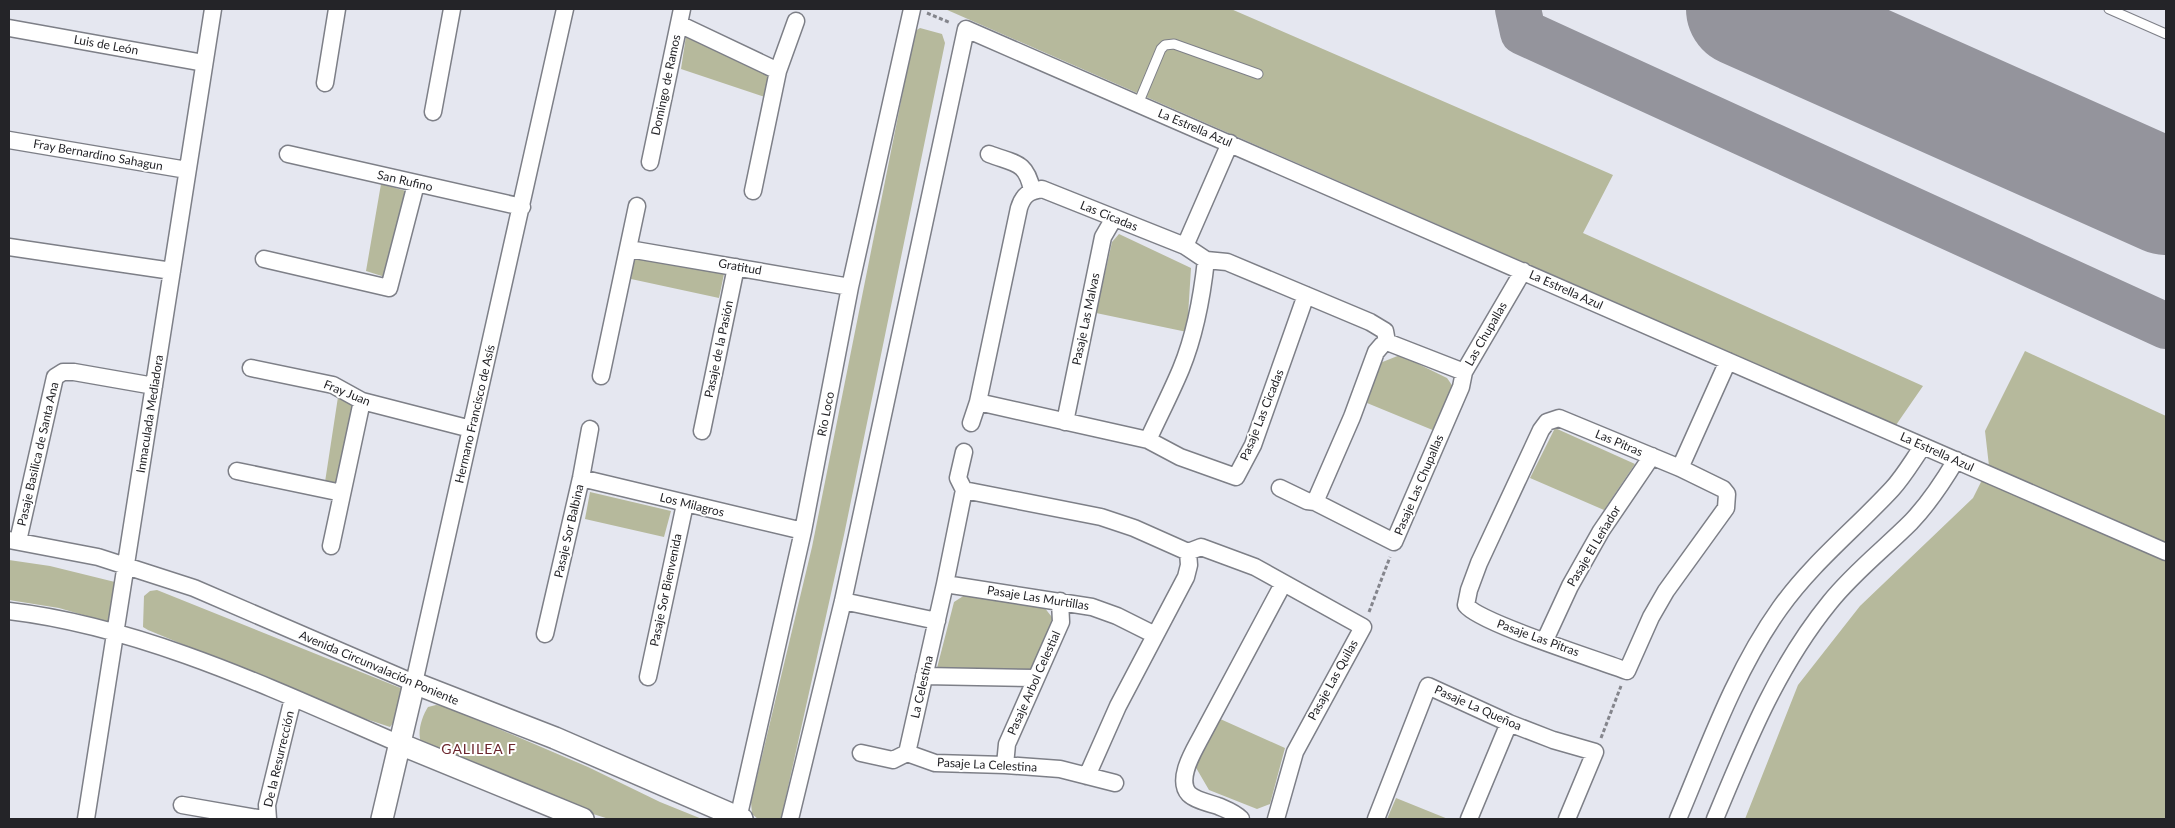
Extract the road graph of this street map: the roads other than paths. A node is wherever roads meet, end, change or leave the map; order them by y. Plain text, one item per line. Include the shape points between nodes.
1 (213, 9) edge
2 (337, 9) edge
3 (452, 9) edge
4 (565, 9) edge
5 (2109, 9) edge
6 (919, 10) edge
7 (680, 16) edge
8 (796, 22) dead end
9 (9, 28) edge
10 (2166, 34) edge
11 (204, 63) junction
12 (778, 71) junction
13 (1258, 74) dead end
14 (325, 83) dead end
15 (1138, 104) junction
16 (433, 112) dead end
17 (9, 140) edge
18 (1230, 143) junction
19 (288, 154) dead end
20 (989, 154) dead end
21 (650, 162) dead end
22 (188, 170) junction
23 (416, 184) junction
24 (753, 190) dead end
25 (1032, 190) junction
26 (637, 206) dead end
27 (522, 207) junction
28 (1114, 218) junction
29 (1185, 246) junction
30 (9, 247) edge
31 (629, 248) junction
32 (264, 259) dead end
33 (1206, 260) junction
34 (736, 267) junction
35 (172, 271) junction
36 (1523, 271) junction
37 (850, 287) junction
38 (1306, 295) junction
39 (1387, 342) junction
40 (1728, 361) junction
41 (251, 368) dead end
42 (1464, 372) junction
43 (600, 376) dead end
44 (154, 386) junction
45 (362, 401) junction
46 (978, 402) junction
47 (1559, 418) joint
48 (1065, 422) junction
49 (971, 423) dead end
50 (590, 428) dead end
51 (471, 429) junction
52 (702, 430) dead end
53 (1148, 440) junction
54 (1923, 446) junction
55 (964, 452) dead end
56 (1652, 456) junction
57 (1956, 460) junction
58 (1680, 468) junction
59 (237, 471) dead end
60 (582, 478) junction
61 (1280, 488) dead end
62 (964, 490) junction
63 (342, 493) junction
64 (1315, 502) junction
65 (685, 504) junction
66 (803, 532) junction
67 (13, 541) edge
68 (331, 546) dead end
69 (1188, 552) junction
70 (2166, 552) edge
71 (126, 565) junction
72 (945, 584) junction
73 (1283, 584) junction
74 (843, 600) junction
75 (1060, 601) junction
76 (9, 611) edge
77 (937, 621) junction
78 (115, 634) junction
79 (545, 634) dead end
80 (1155, 635) junction
81 (1545, 640) junction
82 (1627, 671) joint
83 (924, 676) junction
84 (648, 677) dead end
85 (1035, 678) junction
86 (414, 683) junction
87 (293, 698) junction
88 (1509, 723) junction
89 (400, 744) junction
90 (861, 753) dead end
91 (907, 753) junction
92 (1005, 765) junction
93 (1087, 776) junction
94 (1115, 783) dead end
95 (182, 805) dead end
96 (86, 819) edge
97 (263, 819) edge
98 (268, 819) edge
99 (382, 819) edge
100 (583, 819) edge
101 (739, 819) edge
102 (790, 819) edge
103 (1241, 819) edge
104 (1276, 819) edge
105 (1376, 819) edge
106 (1469, 819) edge
107 (1567, 819) edge
108 (1678, 819) edge
109 (1715, 819) edge

1 - 11 street, Inmaculada Mediadora
2 - 14 street
3 - 16 street
4 - 27 street, Hermano Francisco de Asís
5 - 10 lane
6 - 37 street, Río Loco
7 - 12 street
7 - 21 street, Domingo de Ramos
8 - 12 street
9 - 11 street, Luis de León
11 - 22 street, Inmaculada Mediadora
12 - 24 street
13 - 15 lane via 1174,44 1165,46
15 - 18 street, La Estrella Azul
15 - 74 street, La Estrella Azul via 966,29
17 - 22 street, Fray Bernardino Sahagun
18 - 29 street
18 - 36 street, La Estrella Azul
19 - 23 street, San Rufino
20 - 25 street via 1021,166
22 - 35 street, Inmaculada Mediadora
23 - 27 street, San Rufino
23 - 32 street via 390,288
25 - 28 street, Las Cicadas via 1042,189
25 - 46 street via 1022,198 1018,208
26 - 31 street
27 - 51 street, Hermano Francisco de Asís
28 - 29 street, Las Cicadas
28 - 48 street, Pasaje Las Malvas via 1103,237
29 - 33 street, Las Cicadas
30 - 35 street
31 - 34 street, Gratitud
31 - 43 street
33 - 38 street via 1227,262
33 - 53 street via 1189,344
34 - 37 street, Gratitud
34 - 52 street, Pasaje de la Pasión
35 - 44 street, Inmaculada Mediadora
36 - 40 street, La Estrella Azul
36 - 42 street, Las Chupallas
37 - 66 street, Río Loco
38 - 39 street, Las Chupallas via 1385,331
38 - 53 street, Pasaje Las Cicadas via 1253,445 1236,477 1180,457
39 - 42 street, Las Chupallas
39 - 64 street via 1376,352
40 - 54 street, La Estrella Azul
40 - 58 street
41 - 45 street, Fray Juan via 333,385
42 - 64 street, Pasaje Las Chupallas via 1461,387 1394,542
44 - 67 street, Pasaje Basilica de Santa Ana via 74,372 63,372 55,377
44 - 71 street, Inmaculada Mediadora
45 - 51 street, Fray Juan
45 - 63 street
46 - 48 street, Pasaje Las Cicadas
46 - 49 street
47 - 56 street, Las Pitras
47 - 81 street, Pasaje Las Pitras via 1546,422 1541,430 1479,563 1466,600 1468,608 1482,617
48 - 53 street, Pasaje Las Cicadas
50 - 60 street, Pasaje Sor Balbina
51 - 86 street, Hermano Francisco de Asís
54 - 57 street, La Estrella Azul
54 - 108 street via 1893,488 1811,570 1780,609 1749,659
55 - 62 street via 958,478
56 - 58 street, Las Pitras
56 - 81 street, Pasaje El Leñador via 1601,530
57 - 70 street, La Estrella Azul
57 - 109 street via 1934,495 1831,600 1799,642 1757,718
58 - 82 street, Las Pitras via 1727,494 1726,508 1666,592
59 - 63 street
60 - 65 street, Los Milagros
60 - 79 street, Pasaje Sor Balbina
61 - 64 street, Pasaje Las Chupallas
62 - 69 street via 1101,517
62 - 72 street
63 - 68 street
65 - 66 street, Los Milagros
65 - 84 street, Pasaje Sor Bienvenida
66 - 101 street, Río Loco
67 - 71 street, Avenida Circunvalación Poniente
69 - 73 street, Pasaje Las Quilas via 1201,548 1243,562
69 - 80 street via 1189,570
71 - 78 street, Inmaculada Mediadora
71 - 86 street, Avenida Circunvalación Poniente via 194,588
72 - 75 street, Pasaje Las Murtillas
72 - 77 street, La Celestina
73 - 103 street via 1190,758 1185,776 1185,788 1190,795 1235,813
73 - 104 street, Pasaje Las Quilas via 1363,627 1295,752
74 - 77 street
74 - 102 street
75 - 80 street, Pasaje Las Murtillas via 1092,607
75 - 85 street, Pasaje Arbol Celestial via 1060,622
76 - 78 street via 56,618
77 - 83 street, La Celestina
78 - 87 street via 159,646
78 - 96 street, Inmaculada Mediadora
80 - 93 street
81 - 82 street, Pasaje Las Pitras
83 - 85 street
83 - 91 street, La Celestina
85 - 92 street, Pasaje Arbol Celestial via 1007,744
86 - 89 street, Hermano Francisco de Asís
86 - 101 street, Avenida Circunvalación Poniente via 554,738
87 - 89 street
87 - 98 street, De la Resurrección via 266,805
88 - 105 street, Pasaje La Queñoa via 1428,686
88 - 106 street
88 - 107 street, Pasaje La Queñoa via 1595,752
89 - 99 street, Hermano Francisco de Asís
89 - 100 street
90 - 91 street via 893,760
91 - 92 street, Pasaje La Celestina via 935,763
92 - 93 street, Pasaje La Celestina via 1060,769
93 - 94 street, Pasaje La Celestina
95 - 97 street

